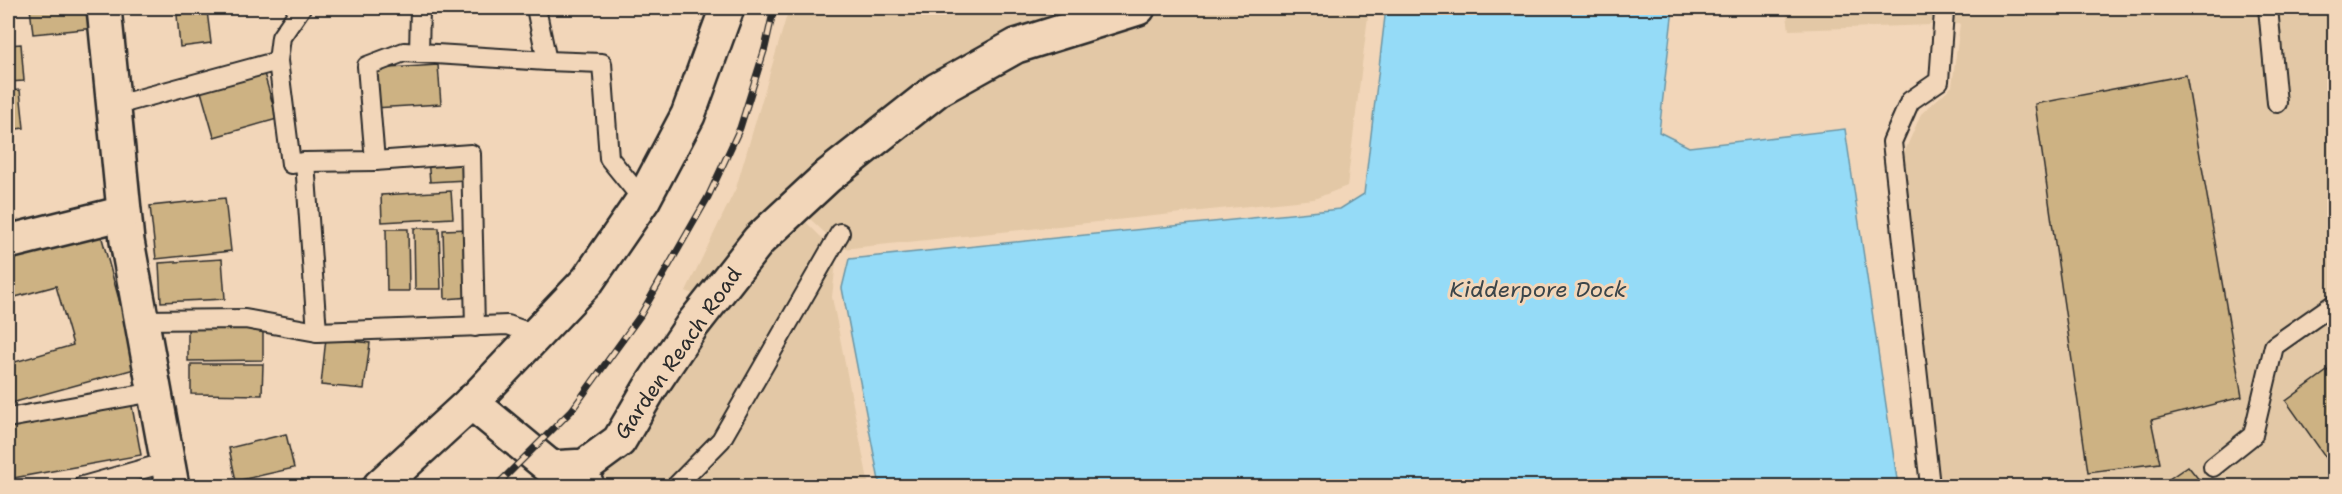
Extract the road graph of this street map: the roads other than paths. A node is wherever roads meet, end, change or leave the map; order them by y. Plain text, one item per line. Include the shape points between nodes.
1 (104, 8) edge
2 (301, 8) edge
3 (420, 8) edge
4 (536, 8) edge
5 (727, 8) edge
6 (1138, 8) edge
7 (1947, 8) edge
8 (2268, 8) edge
9 (419, 53) junction
10 (278, 61) junction
11 (547, 61) junction
12 (2277, 103) dead end
13 (113, 106) junction
14 (375, 161) junction
15 (305, 162) junction
16 (643, 200) junction
17 (124, 213) junction
18 (840, 233) dead end
19 (8, 242) edge
20 (2334, 304) edge
21 (141, 320) junction
22 (475, 327) junction
23 (317, 332) junction
24 (536, 335) junction
25 (154, 392) junction
26 (471, 402) junction
27 (8, 417) edge
28 (2213, 467) dead end
29 (170, 474) edge
30 (590, 476) edge
31 (83, 486) edge
32 (380, 486) edge
33 (676, 486) edge
34 (1930, 486) edge

1 - 13 street
2 - 10 lane via 281,37
3 - 9 lane
4 - 11 lane
5 - 16 street via 688,115
6 - 30 street, Garden Reach Road via 1016,46 937,90 828,176 759,240 693,324 619,441
7 - 34 lane via 1939,81 1910,101 1892,142
8 - 12 lane
9 - 11 lane
9 - 14 lane via 405,52 367,66
10 - 13 lane
10 - 15 lane via 291,164
11 - 16 lane via 602,63 609,158
13 - 17 street
14 - 15 lane
14 - 22 lane via 471,154
15 - 23 lane
16 - 24 street via 588,280
17 - 19 street
17 - 21 street
18 - 33 lane via 721,440
20 - 28 lane via 2274,346 2253,435
21 - 23 lane via 245,319
21 - 25 street
22 - 23 lane
22 - 24 lane via 508,325
24 - 26 street
25 - 27 lane
25 - 29 street
26 - 30 street, Garden Reach Road via 551,468
26 - 32 street
29 - 31 lane

